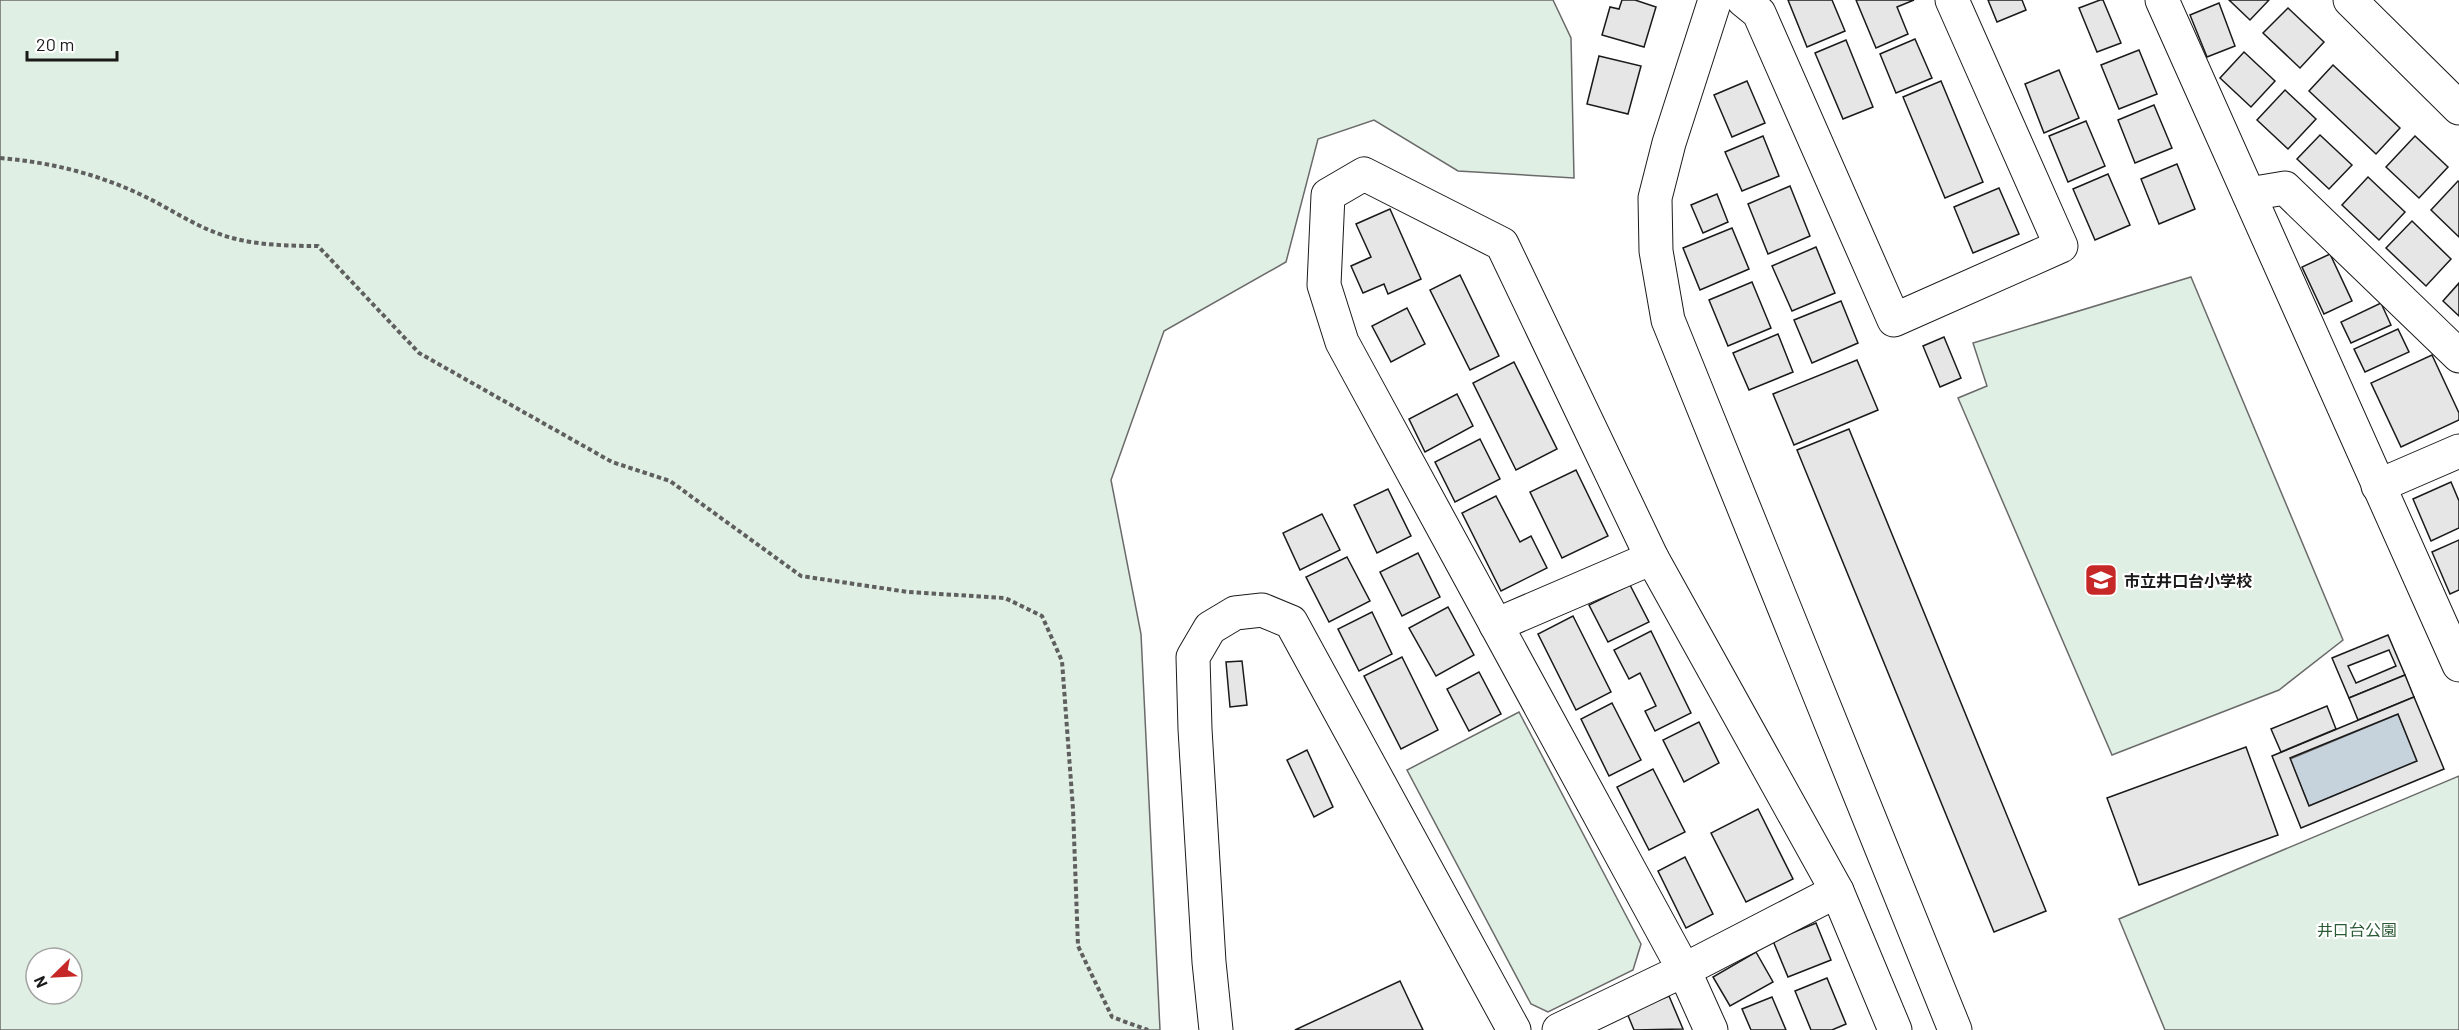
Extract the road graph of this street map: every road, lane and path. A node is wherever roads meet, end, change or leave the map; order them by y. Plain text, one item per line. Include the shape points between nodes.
1 (1715, 0) edge
2 (1743, 0) edge
3 (1952, 0) edge
4 (2162, 0) edge
5 (2350, 0) edge
6 (2452, 88) edge
7 (0, 158) edge
8 (2249, 194) junction
9 (2459, 356) edge
10 (2459, 451) edge
11 (2378, 486) junction
12 (1652, 558) junction
13 (1496, 625) junction
14 (2459, 665) edge
15 (1837, 891) junction
16 (1684, 970) junction
17 (1148, 1030) edge
18 (1216, 1030) edge
19 (1514, 1030) edge
20 (1559, 1030) edge
21 (1711, 1030) edge
22 (1895, 1030) edge
23 (1955, 1030) edge

1 - 23 street via 1655,198 1656,251 1668,321
2 - 3 street via 1759,13 1894,320 2061,246
4 - 8 street
5 - 6 street
7 - 17 path via 38,161 87,173 134,191 216,233 280,246 318,246 419,353 612,462 670,481 801,576 908,592 1005,598 1042,616 1062,661 1078,946 1112,1017
8 - 9 street via 2285,188
8 - 11 street
10 - 11 street
11 - 14 street
12 - 13 street
12 - 13 street via 1502,244 1364,174 1328,195 1324,285 1342,342
12 - 15 street
13 - 16 street
15 - 16 street
15 - 22 street
16 - 20 street
16 - 21 street
18 - 19 street via 1193,657 1210,628 1235,613 1262,610 1291,622

